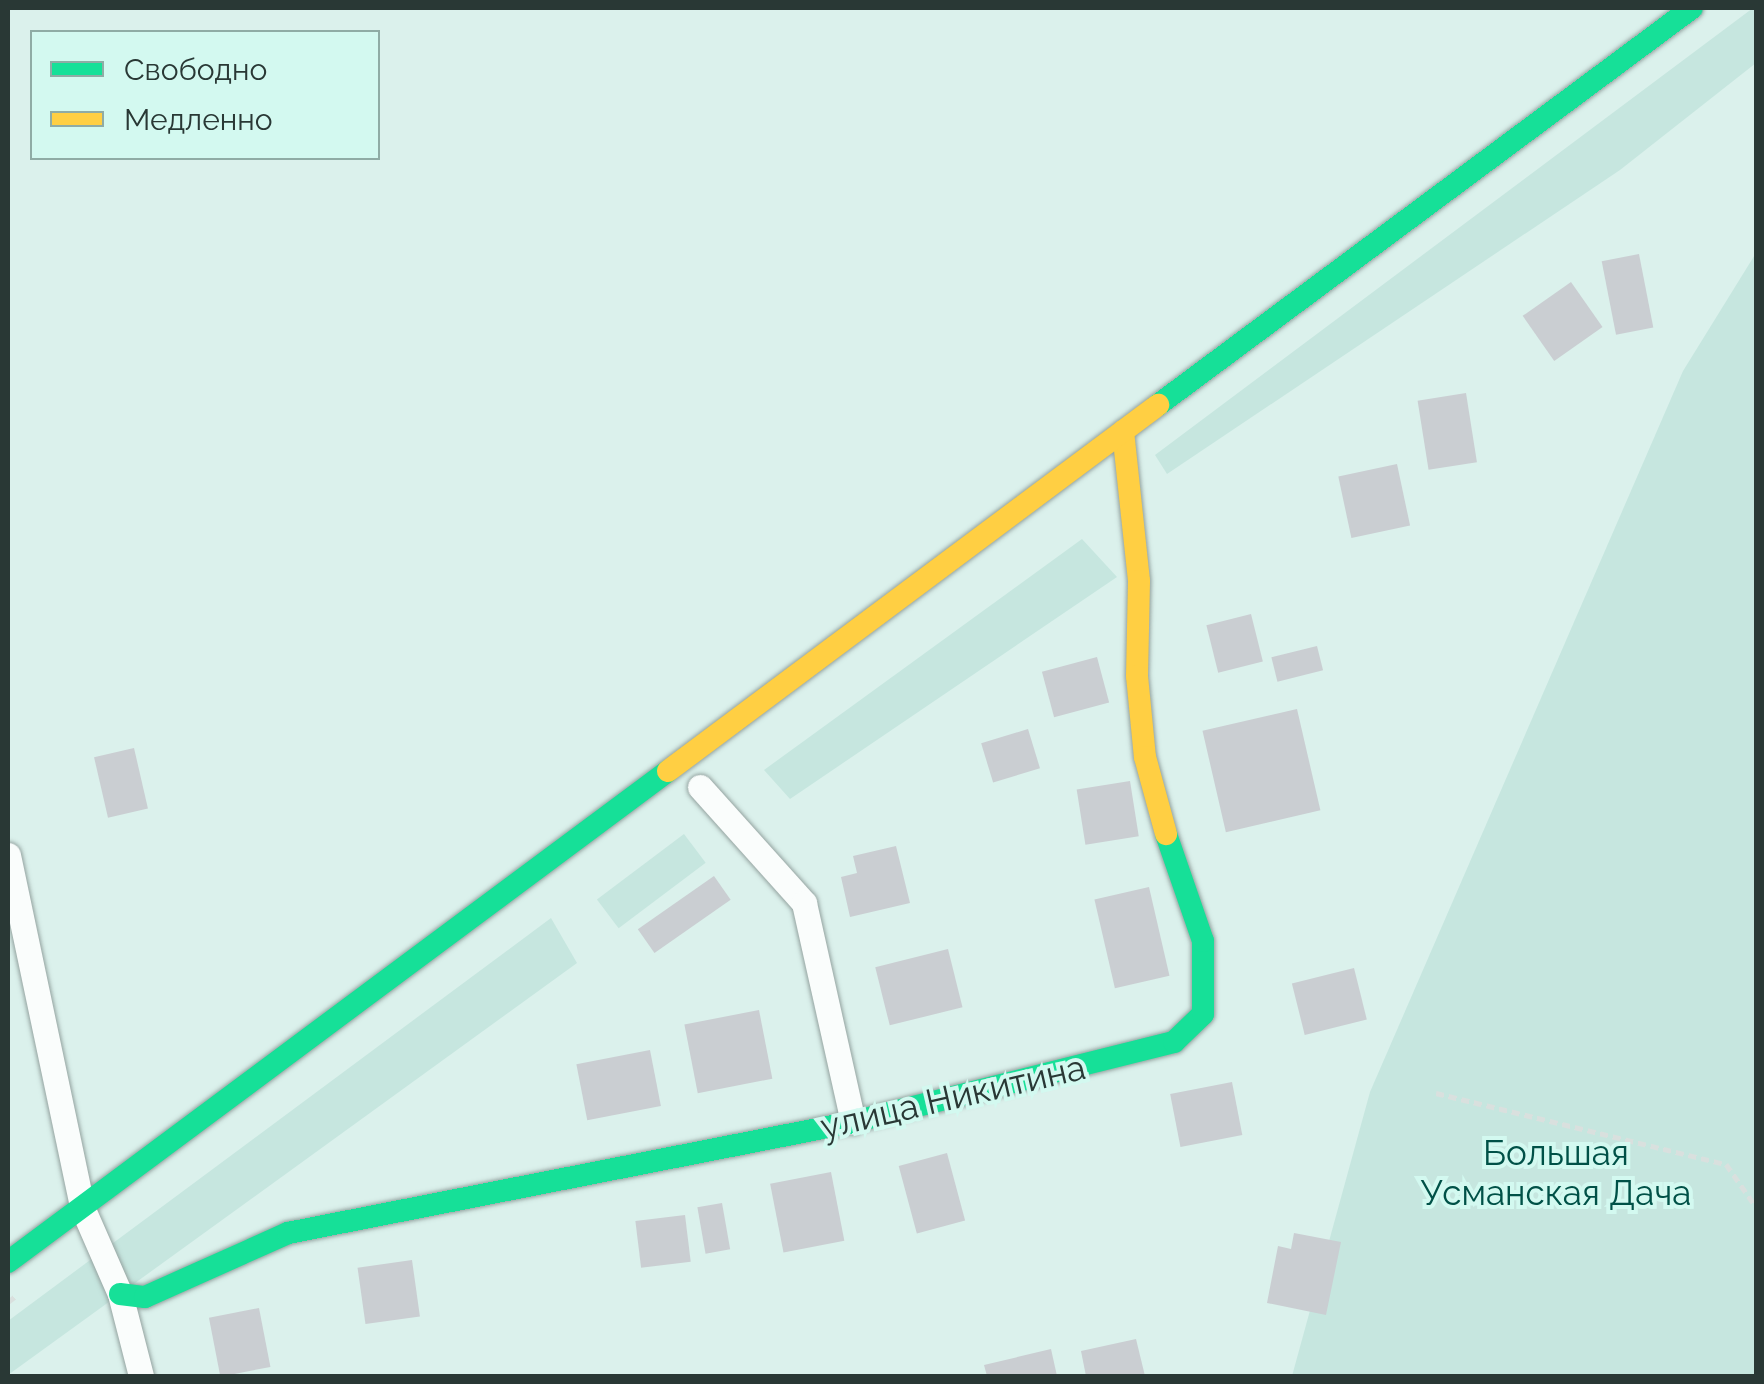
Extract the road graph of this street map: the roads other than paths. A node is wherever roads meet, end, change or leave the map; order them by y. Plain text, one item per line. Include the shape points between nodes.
1 (1692, 8) edge
2 (1124, 431) junction
3 (700, 787) dead end
4 (8, 855) edge
5 (853, 1122) junction
6 (82, 1206) junction
7 (8, 1262) edge
8 (120, 1294) junction
9 (141, 1376) edge

1 - 2 street
2 - 5 street, улица Никитина via 1139,580 1145,757 1203,942 1203,1014 1174,1042
2 - 6 street
3 - 5 street via 804,902
4 - 6 street
5 - 8 street, улица Никитина via 288,1233 145,1297
6 - 7 street
6 - 8 street
8 - 9 street

